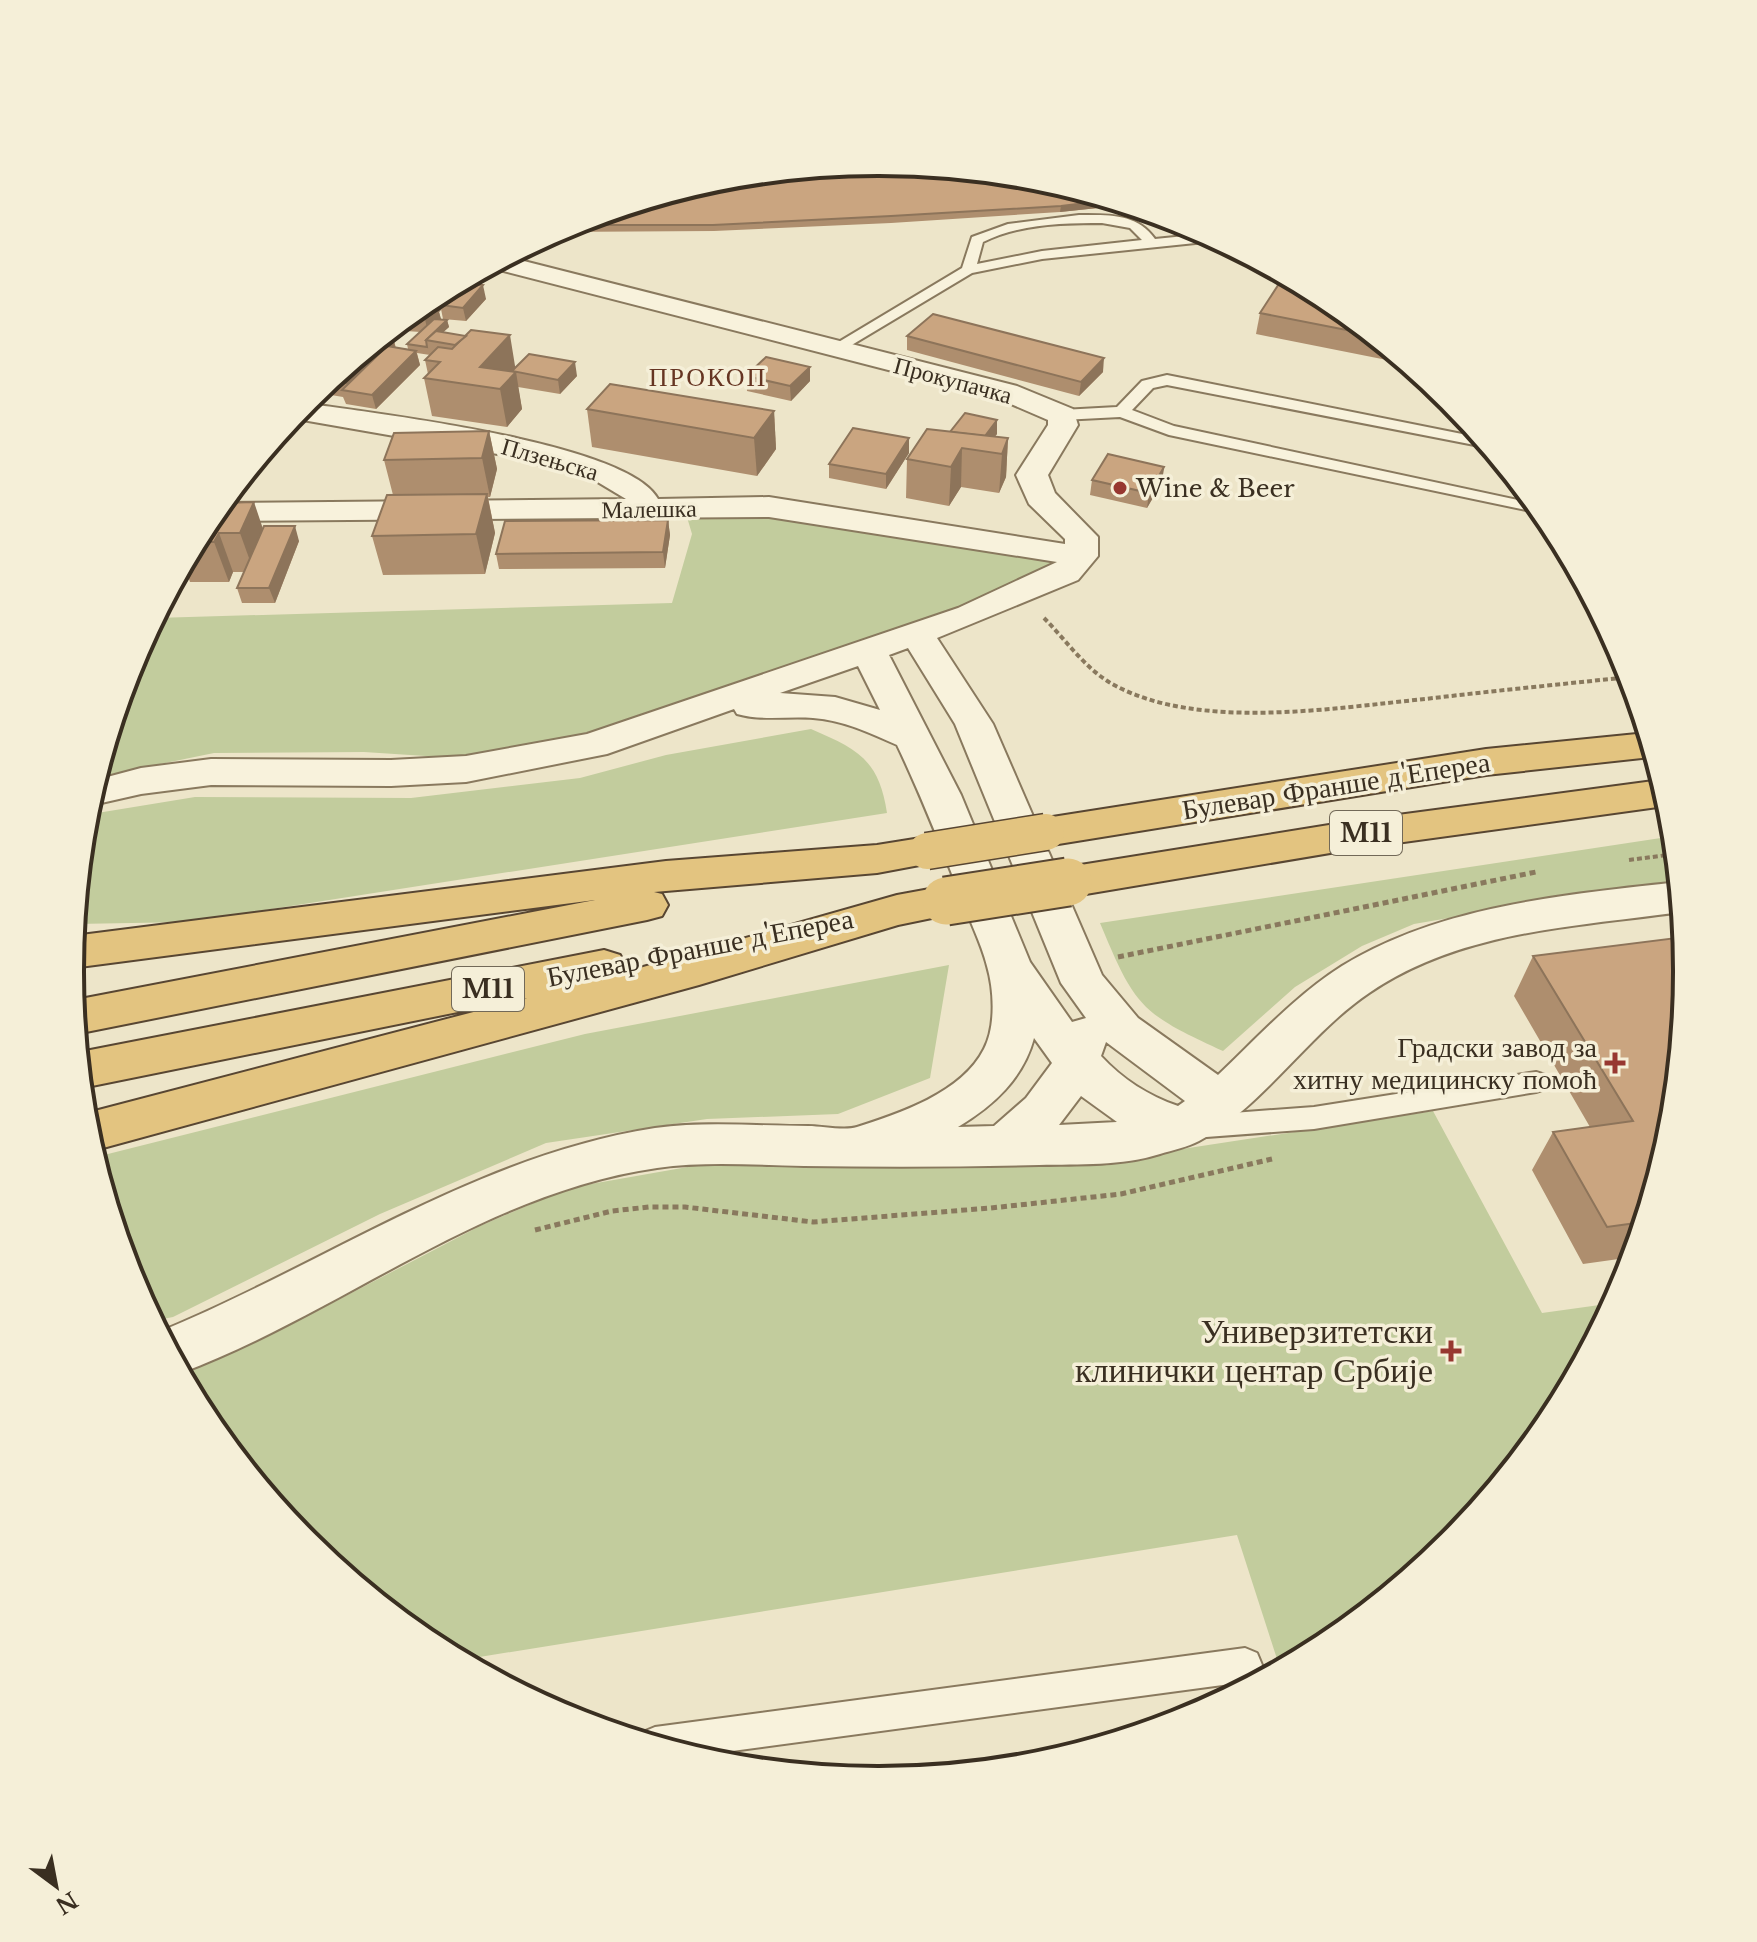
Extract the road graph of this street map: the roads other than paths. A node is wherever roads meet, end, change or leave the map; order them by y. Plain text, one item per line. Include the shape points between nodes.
1 (1189, 240) edge
2 (1151, 244) junction
3 (512, 266) edge
4 (968, 270) junction
5 (835, 349) junction
6 (1122, 412) junction
7 (313, 413) edge
8 (1062, 415) junction
9 (1470, 441) edge
10 (1522, 506) edge
11 (644, 509) junction
12 (230, 513) edge
13 (1081, 556) junction
14 (916, 634) junction
15 (869, 651) junction
16 (673, 719) junction
17 (1636, 732) edge
18 (914, 738) junction
19 (1640, 746) edge
20 (1486, 762) junction
21 (105, 790) edge
22 (1653, 795) edge
23 (877, 859) junction
24 (1669, 899) edge
25 (897, 910) junction
26 (85, 949) edge
27 (1010, 968) junction
28 (1096, 970) junction
29 (86, 1015) edge
30 (1078, 1063) junction
31 (90, 1068) edge
32 (1536, 1082) dead end
33 (1214, 1118) junction
34 (100, 1130) edge
35 (833, 1146) junction
36 (1003, 1147) junction
37 (180, 1349) edge
38 (1245, 1665) dead end
39 (683, 1740) edge

1 - 2 lane
2 - 4 lane via 1017,258
2 - 4 lane via 1134,225 1108,219 1012,227 977,240
3 - 5 street, Прокупачка
4 - 5 lane
5 - 8 street, Прокупачка via 1007,392
6 - 8 lane
6 - 9 lane via 1148,384 1167,380
6 - 10 lane via 1169,430
7 - 11 street, Плзењска via 488,441 552,457 618,479 635,489
8 - 13 street via 1063,425 1032,475 1040,497 1082,537
11 - 12 street, Малешка
11 - 13 street, Малешка via 783,509
13 - 14 street via 1066,573
14 - 15 street
14 - 28 street via 974,724
15 - 16 street
15 - 18 street
16 - 18 street via 811,703 848,710
16 - 21 street via 554,755 466,769 211,772
17 - 20 highway
18 - 27 street
19 - 20 highway, Булевар Франше д'Епереа / M11
20 - 23 highway, Булевар Франше д'Епереа / M11, bridge
22 - 25 highway, Булевар Франше д'Епереа / M11, bridge via 1360,834
23 - 26 highway via 666,876
23 - 29 highway, Булевар Франше д'Епереа / M11
24 - 33 street via 1539,918 1418,946 1362,974 1309,1014
25 - 31 highway, Булевар Франше д'Епереа / M11
25 - 34 highway via 699,969
27 - 30 street
27 - 35 street via 1014,1027 994,1072 977,1090 910,1126
28 - 30 street
28 - 33 street via 1122,1030 1167,1066
30 - 33 street via 1139,1112
30 - 36 street via 1045,1109
32 - 33 lane via 1314,1118
33 - 36 street via 1130,1141
35 - 36 street
35 - 37 street via 657,1148 570,1164 494,1194
38 - 39 lane

